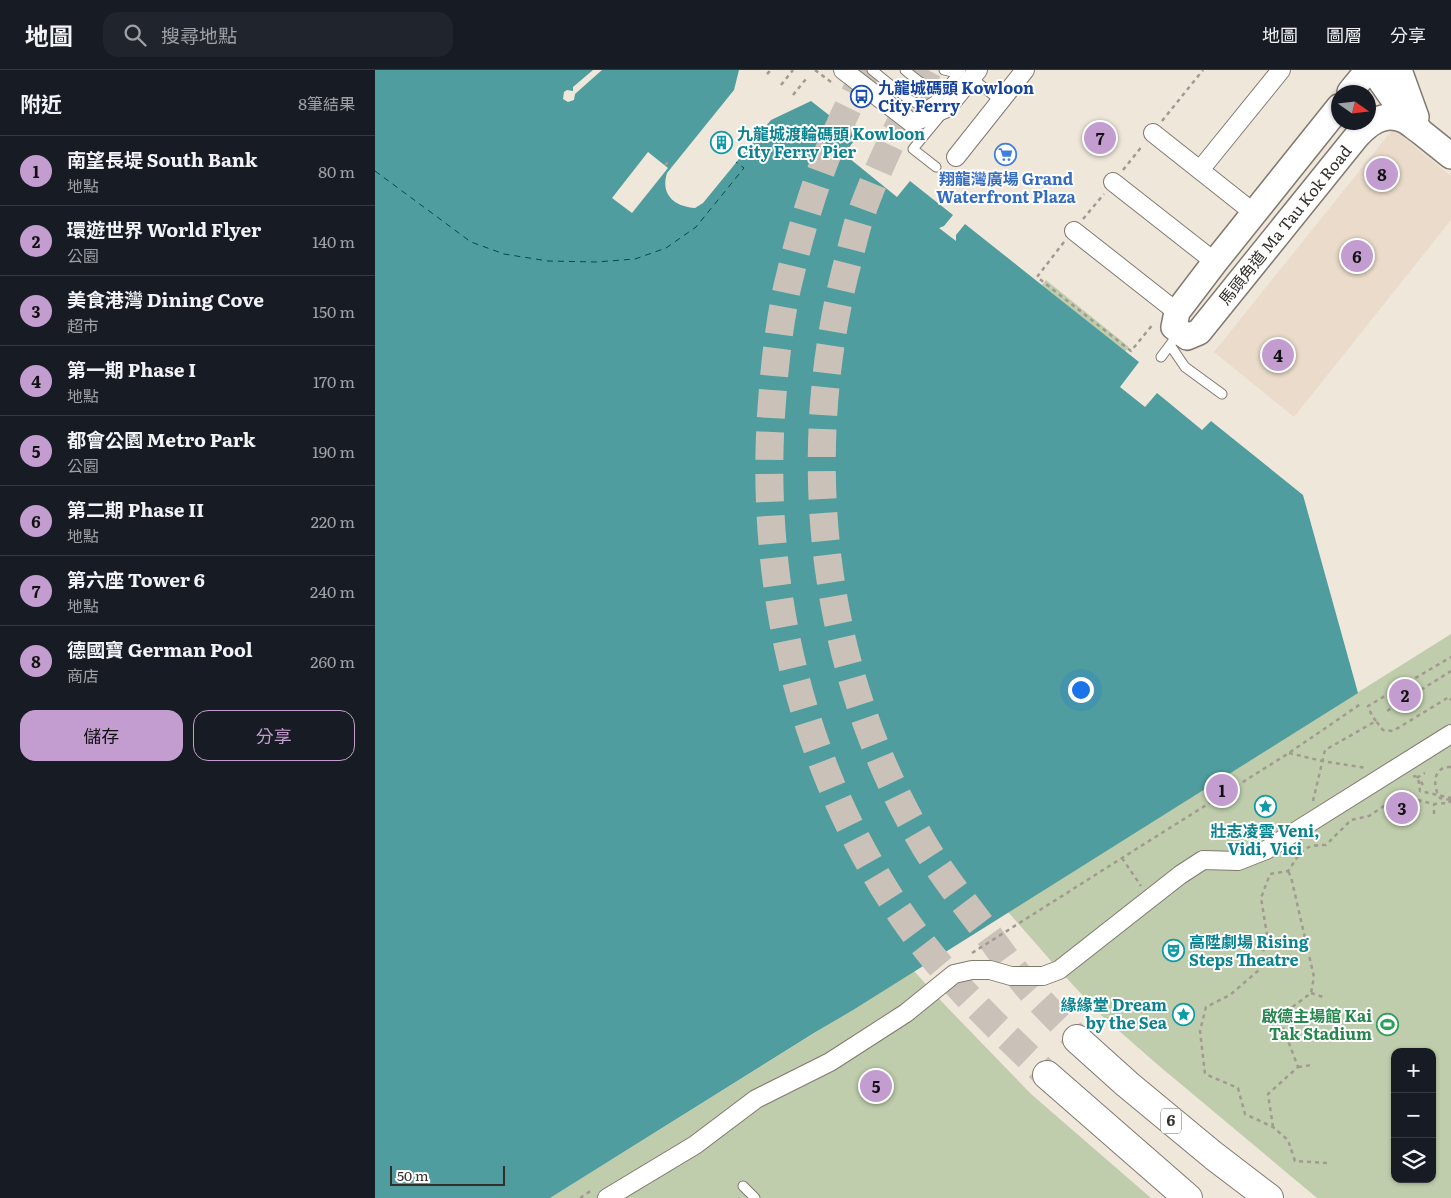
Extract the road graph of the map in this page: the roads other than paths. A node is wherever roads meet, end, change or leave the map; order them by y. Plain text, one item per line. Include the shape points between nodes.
1 (843, 70) edge
2 (872, 70) edge
3 (905, 70) edge
4 (943, 70) edge
5 (1025, 70) edge
6 (1281, 70) edge
7 (1368, 70) edge
8 (1373, 70) edge
9 (1399, 70) edge
10 (968, 72) edge
11 (948, 85) junction
12 (1356, 85) edge
13 (1004, 103) junction
14 (947, 108) junction
15 (1331, 117) edge
16 (1421, 132) junction
17 (1153, 133) dead end
18 (956, 156) dead end
19 (1451, 156) edge
20 (935, 167) dead end
21 (1200, 170) junction
22 (1113, 182) dead end
23 (1253, 213) junction
24 (1074, 231) dead end
25 (1215, 262) junction
26 (1176, 330) junction
27 (1161, 357) dead end
28 (1222, 394) dead end
29 (1451, 734) edge
30 (1077, 1039) tunnel mouth
31 (1047, 1075) tunnel mouth
32 (743, 1186) dead end
33 (607, 1198) edge
34 (755, 1198) edge
35 (1188, 1198) edge
36 (1269, 1198) edge

1 - 14 street via 912,123
2 - 11 lane via 922,106 933,103
3 - 11 lane via 926,86 938,88
4 - 10 lane
5 - 13 street
6 - 21 street
7 - 12 street
8 - 16 street
9 - 16 street
10 - 11 lane
10 - 13 lane
10 - 14 street
13 - 18 street
14 - 20 lane via 913,149
15 - 23 street, 馬頭角道 Ma Tau Kok Road
16 - 19 street
16 - 26 street, 馬頭角道 Ma Tau Kok Road via 1392,116 1367,126 1199,332 1187,337
17 - 21 street
21 - 23 street
22 - 25 street
23 - 25 street, 馬頭角道 Ma Tau Kok Road
24 - 26 street
25 - 26 street, 馬頭角道 Ma Tau Kok Road
26 - 27 lane, 馬頭角道 Ma Tau Kok Road
26 - 28 lane via 1185,366
29 - 33 street via 1266,850 1238,861 1203,860 1059,970 1043,976 1011,976 990,970 954,974 906,1012 830,1062 756,1099 695,1145
30 - 36 highway, 6 via 1141,1096
31 - 35 highway
32 - 34 lane

